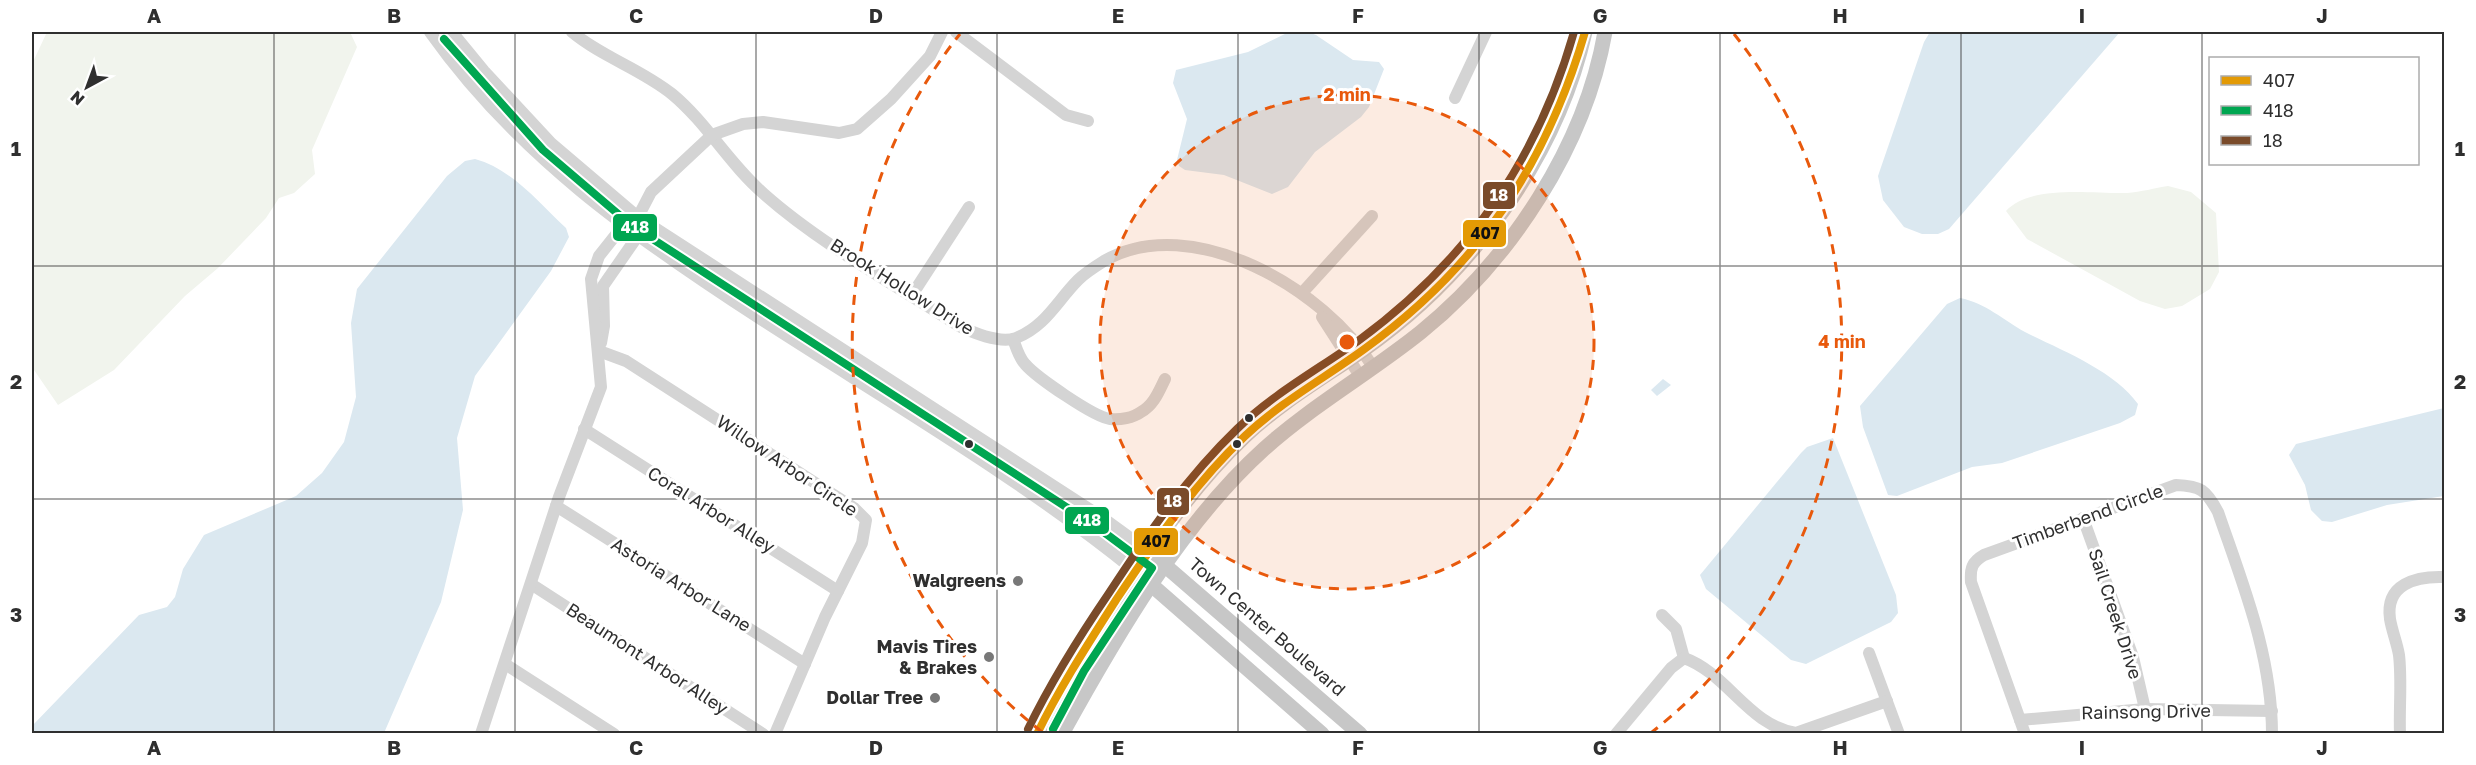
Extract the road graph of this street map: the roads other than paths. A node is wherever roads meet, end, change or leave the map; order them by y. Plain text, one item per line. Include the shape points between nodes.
1 (430, 32) edge
2 (452, 32) edge
3 (572, 32) edge
4 (942, 32) edge
5 (956, 32) edge
6 (1486, 32) edge
7 (1585, 32) edge
8 (1605, 32) edge
9 (484, 71) junction
10 (467, 82) junction
11 (1455, 98) dead end
12 (1088, 121) dead end
13 (712, 135) junction
14 (969, 207) dead end
15 (1372, 216) dead end
16 (638, 217) junction
17 (622, 227) junction
18 (637, 237) junction
19 (1302, 292) junction
20 (912, 295) junction
21 (1013, 339) junction
22 (1363, 350) junction
23 (599, 351) junction
24 (1348, 359) junction
25 (1366, 371) junction
26 (1165, 379) dead end
27 (584, 429) junction
28 (556, 506) junction
29 (2084, 518) junction
30 (1148, 550) junction
31 (1166, 565) junction
32 (1136, 571) junction
33 (2445, 577) edge
34 (531, 584) junction
35 (1152, 586) junction
36 (838, 591) junction
37 (1662, 615) dead end
38 (1869, 652) dead end
39 (1684, 658) junction
40 (505, 664) junction
41 (805, 664) junction
42 (1887, 701) junction
43 (2145, 709) junction
44 (2272, 711) junction
45 (2020, 720) junction
46 (1620, 732) edge
47 (481, 734) edge
48 (614, 734) edge
49 (763, 734) edge
50 (775, 734) edge
51 (1037, 734) edge
52 (1062, 734) edge
53 (1322, 734) edge
54 (1360, 734) edge
55 (1899, 734) edge
56 (2025, 734) edge
57 (2272, 734) edge
58 (2400, 734) edge

1 - 10 street
2 - 9 street
3 - 13 street, Brook Hollow Drive via 658,83
4 - 13 street via 930,56 857,129 838,133 763,122 743,124
5 - 12 street via 1066,115
6 - 11 street
7 - 22 main road via 1560,108 1526,175 1479,243 1433,294
8 - 25 main road via 1581,116 1544,189 1492,262 1458,299 1421,332
9 - 10 street
9 - 16 street via 551,143
10 - 17 street via 540,157
13 - 16 street via 651,192
13 - 20 street, Brook Hollow Drive via 762,193 790,216
14 - 20 street
15 - 19 street
16 - 17 street
16 - 18 street
16 - 30 street
17 - 18 street
17 - 23 street via 599,256 591,279
18 - 23 street via 603,286 604,326
18 - 32 street via 1088,532
19 - 21 street via 1257,267 1209,250 1173,244 1138,248 1106,260 1079,278 1040,326
19 - 22 street
19 - 24 street
20 - 21 street, Brook Hollow Drive via 959,326 980,335
21 - 26 street via 1023,362 1037,376 1108,419 1128,418 1142,412 1153,402
22 - 24 main road
22 - 25 street
23 - 27 street via 601,387
23 - 36 street, Willow Arbor Circle via 626,361 854,508 866,520 862,543
24 - 25 street
24 - 30 main road via 1294,395 1245,436 1201,483
25 - 31 main road via 1263,450 1212,504
27 - 28 street
27 - 36 street, Coral Arbor Alley
28 - 34 street
28 - 41 street, Astoria Arbor Lane
29 - 43 street, Sail Creek Drive via 2133,657
29 - 44 street, Timberbend Circle via 2176,485 2193,486 2208,494 2218,512 2264,648
29 - 45 street, Timberbend Circle via 1984,555 1970,568 1971,582
30 - 31 main road, Town Center Boulevard
30 - 32 main road
31 - 35 main road
31 - 54 main road, Town Center Boulevard
32 - 35 main road
32 - 51 main road
33 - 58 street via 2424,576 2403,584 2391,598 2390,618 2399,654
34 - 40 street
34 - 49 street, Beaumont Arbor Alley
35 - 52 main road via 1093,676
35 - 53 main road
36 - 41 street, Willow Arbor Circle
37 - 39 street via 1676,629
38 - 42 street
39 - 42 street via 1701,664 1767,723 1782,731 1796,733
39 - 46 street via 1671,668
40 - 47 street
40 - 48 street
41 - 50 street, Willow Arbor Circle
42 - 55 street
43 - 44 street, Rainsong Drive
43 - 45 street, Rainsong Drive
44 - 57 street, Timberbend Circle
45 - 56 street, Timberbend Circle

